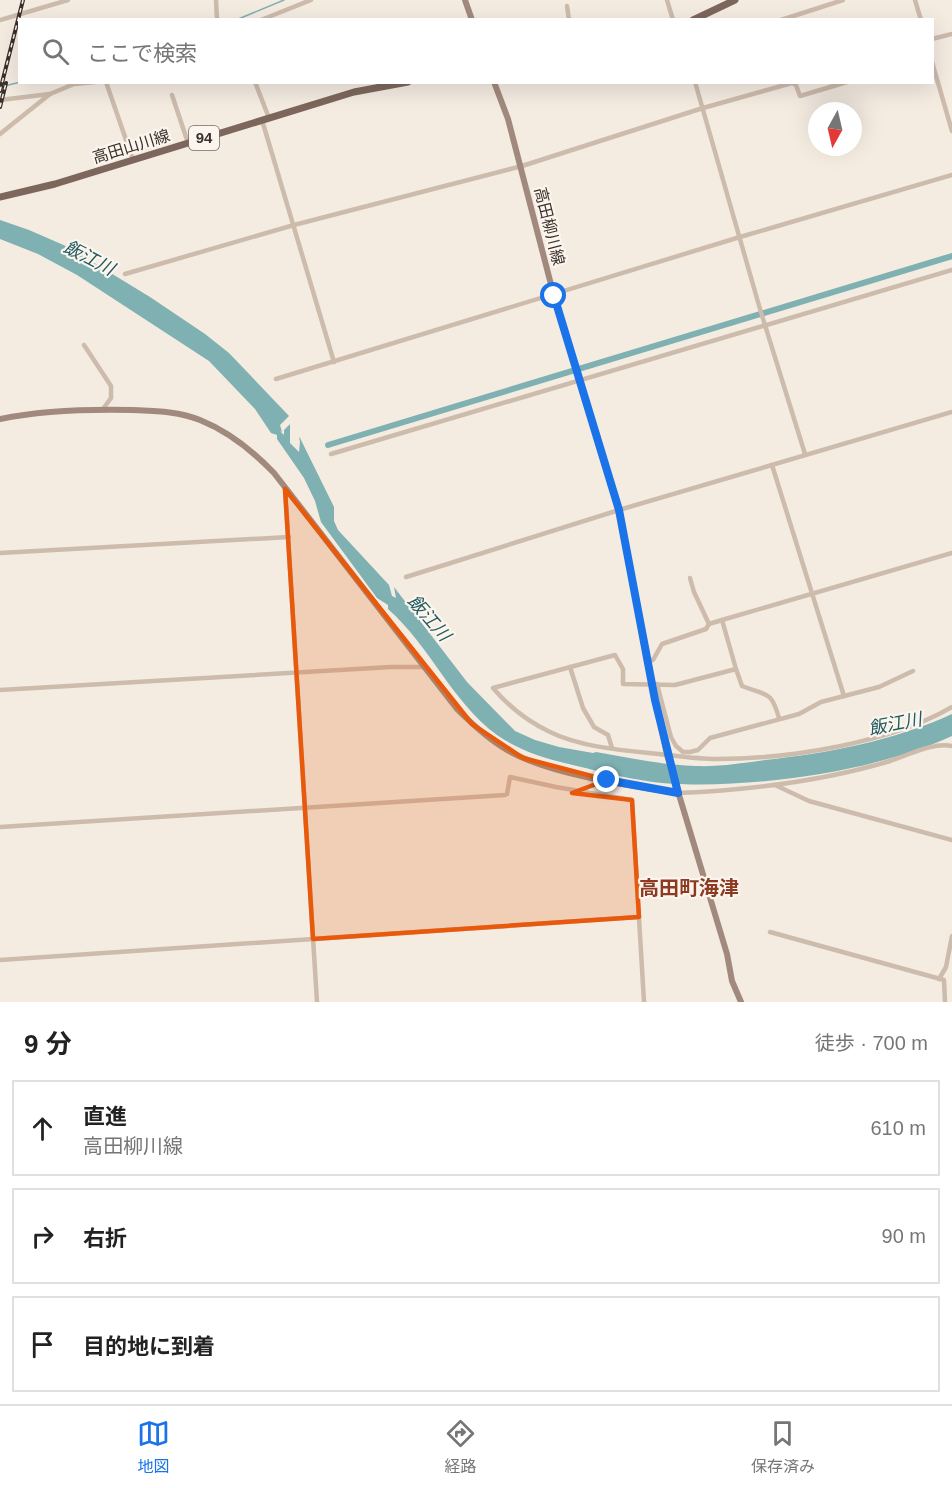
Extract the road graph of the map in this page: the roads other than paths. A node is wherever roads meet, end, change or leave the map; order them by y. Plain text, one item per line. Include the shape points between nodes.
1 (68, 0) edge
2 (216, 0) edge
3 (311, 0) edge
4 (465, 0) edge
5 (667, 0) edge
6 (735, 0) edge
7 (843, 0) edge
8 (915, 0) edge
9 (567, 6) dead end
10 (217, 18) edge
11 (266, 18) edge
12 (471, 18) edge
13 (569, 18) edge
14 (673, 18) edge
15 (697, 18) edge
16 (787, 18) edge
17 (920, 18) edge
18 (0, 20) edge
19 (952, 34) edge
20 (934, 39) edge
21 (934, 66) edge
22 (74, 84) edge
23 (107, 84) edge
24 (256, 84) edge
25 (397, 84) edge
26 (495, 84) edge
27 (696, 84) edge
28 (785, 84) edge
29 (795, 84) edge
30 (829, 85) edge
31 (50, 94) junction
32 (172, 95) dead end
33 (0, 100) edge
34 (703, 108) junction
35 (265, 119) junction
36 (952, 131) edge
37 (0, 134) edge
38 (188, 143) junction
39 (133, 160) junction
40 (522, 166) junction
41 (952, 175) edge
42 (0, 197) edge
43 (294, 225) junction
44 (740, 237) junction
45 (952, 270) edge
46 (125, 274) dead end
47 (554, 296) junction
48 (765, 323) junction
49 (84, 345) dead end
50 (334, 362) junction
51 (276, 379) dead end
52 (580, 379) junction
53 (103, 409) junction
54 (952, 412) edge
55 (0, 419) edge
56 (331, 454) dead end
57 (805, 454) junction
58 (772, 465) junction
59 (285, 489) junction
60 (619, 510) junction
61 (289, 537) junction
62 (952, 553) edge
63 (0, 554) edge
64 (406, 577) dead end
65 (690, 578) dead end
66 (812, 595) junction
67 (722, 620) junction
68 (709, 624) junction
69 (647, 661) junction
70 (423, 667) junction
71 (570, 667) junction
72 (736, 669) junction
73 (913, 670) dead end
74 (297, 672) junction
75 (654, 684) junction
76 (0, 690) edge
77 (844, 696) junction
78 (952, 707) edge
79 (779, 718) junction
80 (952, 742) edge
81 (949, 746) edge
82 (612, 748) junction
83 (667, 755) junction
84 (607, 780) junction
85 (774, 784) junction
86 (577, 791) junction
87 (677, 791) junction
88 (305, 807) junction
89 (0, 827) edge
90 (952, 840) edge
91 (639, 917) junction
92 (770, 933) dead end
93 (952, 936) edge
94 (313, 939) junction
95 (0, 960) edge
96 (946, 966) junction
97 (952, 971) edge
98 (939, 979) junction
99 (317, 1002) edge
100 (644, 1002) edge
101 (741, 1002) edge
102 (945, 1002) edge

1 - 18 street
2 - 10 street
3 - 11 street
4 - 12 main road
5 - 14 street
6 - 15 main road
7 - 16 street
8 - 17 street
9 - 13 street
19 - 20 street
21 - 36 street
22 - 31 street
23 - 39 street
24 - 35 street
25 - 35 main road, 高田山川線 / 94 via 354,92
26 - 40 main road, 高田柳川線
27 - 34 street
28 - 34 street
29 - 30 street via 800,96
31 - 33 street
31 - 37 street
32 - 38 street
34 - 40 street
34 - 44 street
35 - 38 main road, 高田山川線 / 94
35 - 43 street
38 - 39 main road, 高田山川線 / 94
39 - 42 main road, 高田山川線 / 94
40 - 43 street
40 - 47 main road, 高田柳川線
41 - 44 street
43 - 46 street
43 - 50 street
44 - 47 street
44 - 48 street
45 - 48 street
47 - 50 street
47 - 52 main road, 高田柳川線
48 - 52 street
48 - 57 street
49 - 53 street via 111,386 111,398
50 - 51 street
52 - 56 street
52 - 60 main road, 高田柳川線
53 - 55 main road via 46,411
53 - 59 main road via 164,412 199,420 253,454
54 - 57 street
57 - 58 street
58 - 60 street
58 - 66 street
59 - 61 street
59 - 70 main road
60 - 64 street
60 - 69 main road, 高田柳川線
61 - 63 street
61 - 74 street
62 - 66 street
65 - 68 street
66 - 67 street
66 - 77 street
67 - 68 street
67 - 72 street
68 - 69 street via 706,629 662,644 653,660
69 - 75 main road, 高田柳川線
70 - 74 street
70 - 84 main road via 457,709 508,750 543,766
71 - 75 street via 615,655 623,669 623,684
71 - 82 street via 583,708 594,727 608,735
71 - 82 street via 493,688 509,707 553,734
72 - 75 street via 675,686
72 - 79 street via 742,686 767,694 774,701
73 - 77 street via 879,687
74 - 76 street
74 - 88 street
75 - 79 street via 670,736 683,752 698,750 710,738
75 - 83 main road, 高田柳川線
77 - 79 street
78 - 83 street via 867,740 806,752 718,759
80 - 81 street
81 - 85 street via 935,746 842,774
82 - 83 street
83 - 87 main road, 高田柳川線
84 - 86 street
84 - 87 main road
85 - 87 street
85 - 90 street via 809,801
86 - 88 street via 510,777 505,795
86 - 91 street via 632,800
87 - 101 main road, 高田柳川線
88 - 89 street
88 - 94 street
91 - 94 street
91 - 100 street
92 - 98 street
93 - 96 street
94 - 95 street
94 - 99 street
96 - 97 street
96 - 98 street
98 - 102 street via 944,980

